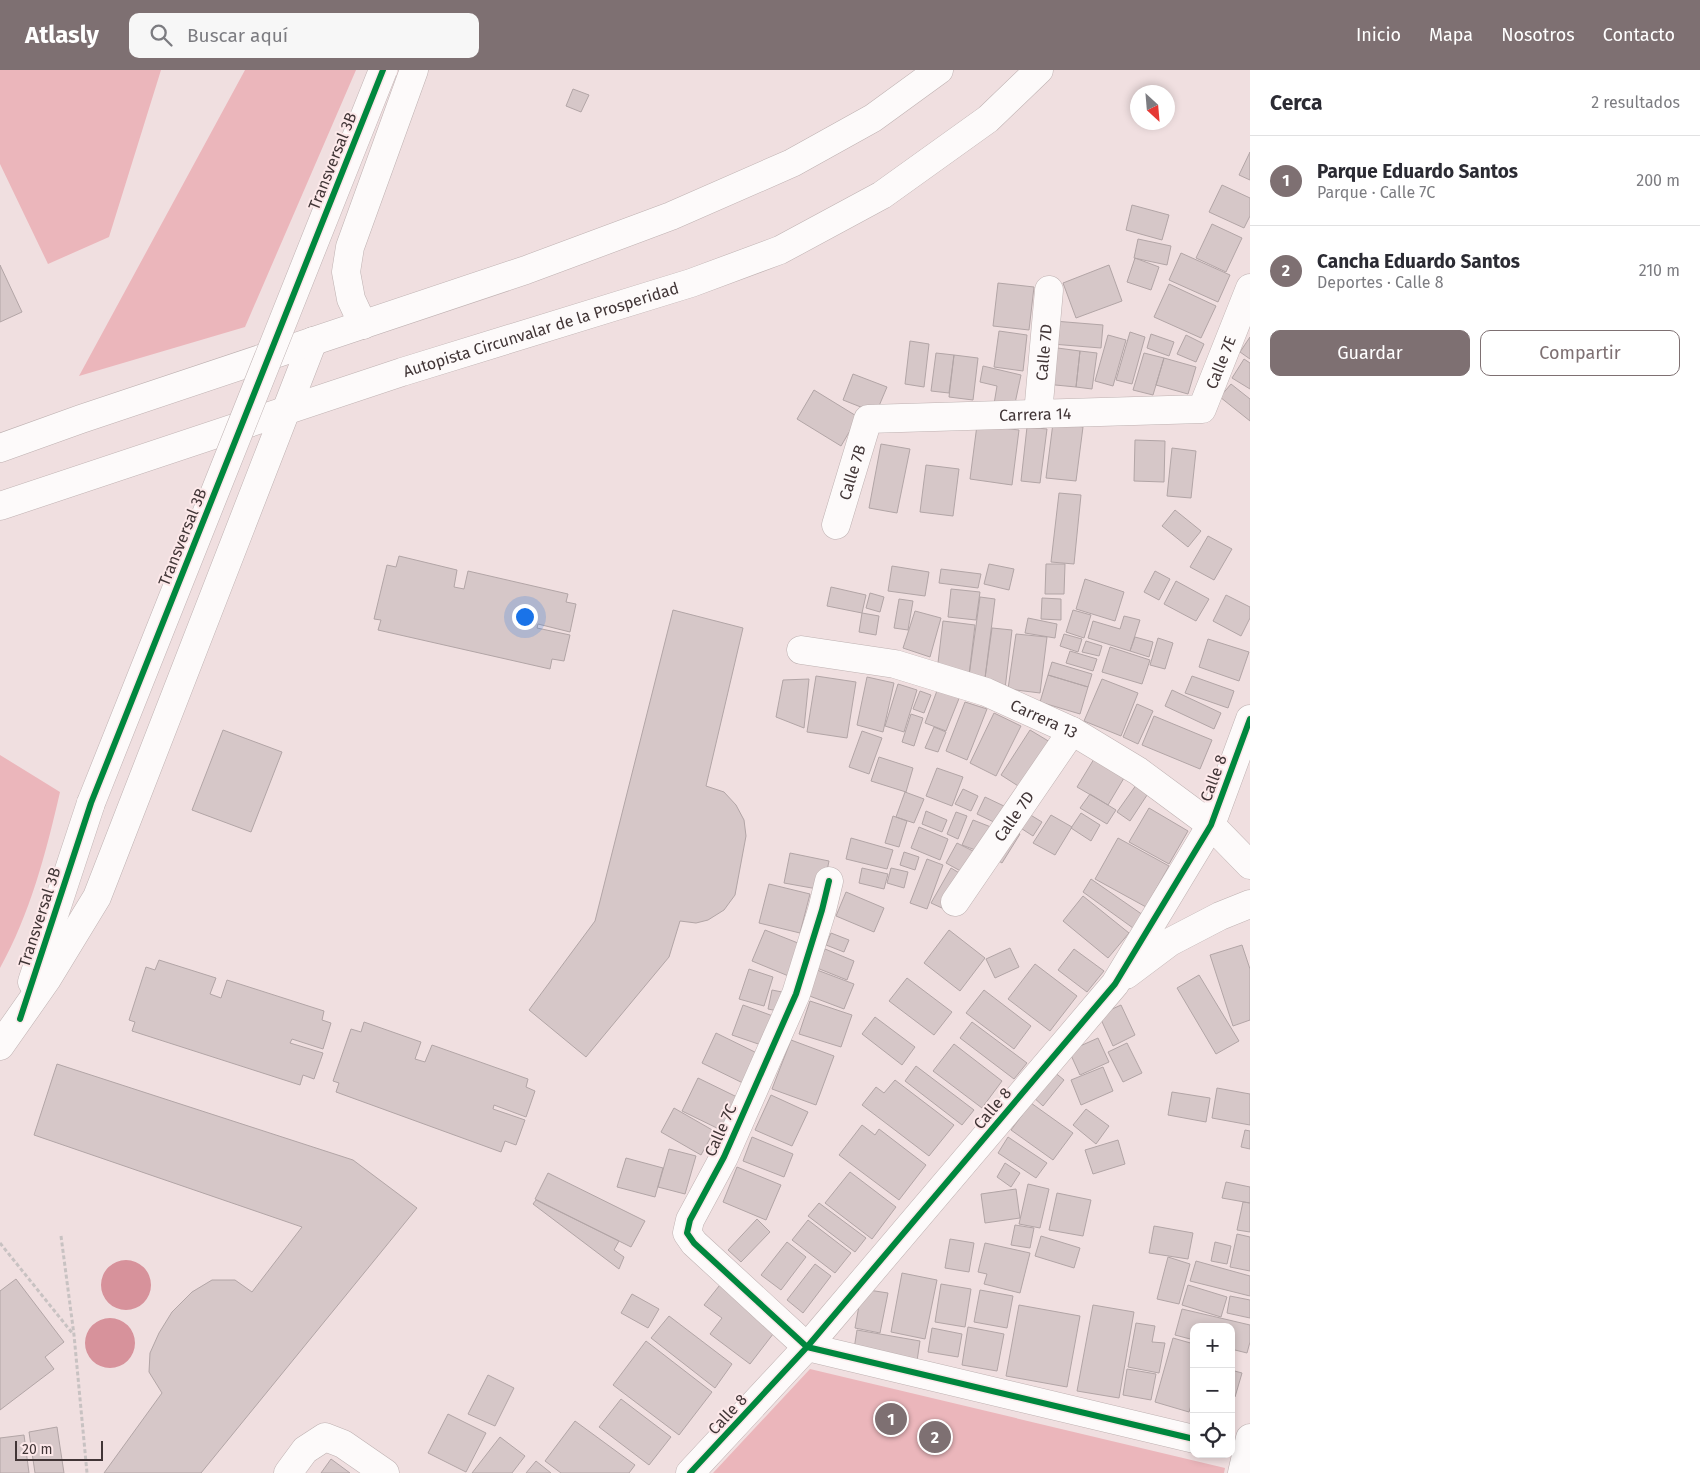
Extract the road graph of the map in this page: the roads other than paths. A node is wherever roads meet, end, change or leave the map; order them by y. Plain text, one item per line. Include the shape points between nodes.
1 (383, 70) edge
2 (414, 70) edge
3 (939, 70) edge
4 (1039, 70) edge
5 (1250, 288) edge
6 (1049, 290) dead end
7 (363, 325) junction
8 (313, 341) junction
9 (1202, 409) joint
10 (286, 411) junction
11 (1038, 414) junction
12 (868, 419) joint
13 (0, 448) edge
14 (0, 506) edge
15 (836, 525) dead end
16 (801, 650) dead end
17 (1250, 719) edge
18 (1072, 731) junction
19 (1211, 825) junction
20 (1250, 865) edge
21 (829, 881) dead end
22 (955, 902) dead end
23 (1250, 904) edge
24 (1115, 984) junction
25 (20, 1019) junction
26 (0, 1046) edge
27 (807, 1347) junction
28 (1190, 1438) edge
29 (288, 1473) edge
30 (385, 1473) edge
31 (690, 1473) edge

1 - 25 main road, Transversal 3B, bridge via 91,803
2 - 7 main road via 350,247 346,272 351,299
3 - 7 main road via 873,118 792,163 671,216 526,270
4 - 10 main road, Autopista Circunvalar de la Prosperidad via 988,119 882,195 780,250 691,283
5 - 9 main road, Calle 7E
6 - 11 main road, Calle 7D
7 - 8 main road
8 - 10 main road, Transversal 3B
8 - 13 main road
9 - 11 main road, Carrera 14
10 - 14 main road, Autopista Circunvalar de la Prosperidad
10 - 25 main road, Transversal 3B via 97,897
11 - 12 main road, Carrera 14
12 - 15 main road, Calle 7B
16 - 18 main road, Carrera 13 via 895,664 986,692
17 - 19 main road, Calle 8
18 - 19 main road, Carrera 13 via 1138,771
18 - 22 main road, Calle 7D
19 - 20 main road, Carrera 13
19 - 24 main road, Calle 8
21 - 27 main road, Calle 7C via 796,994 724,1157 690,1220 687,1233
23 - 24 main road via 1170,942
24 - 27 main road, Calle 8
25 - 26 main road, Transversal 3B
27 - 28 main road
27 - 31 main road, Calle 8
29 - 30 main road via 306,1450 325,1438 343,1444

